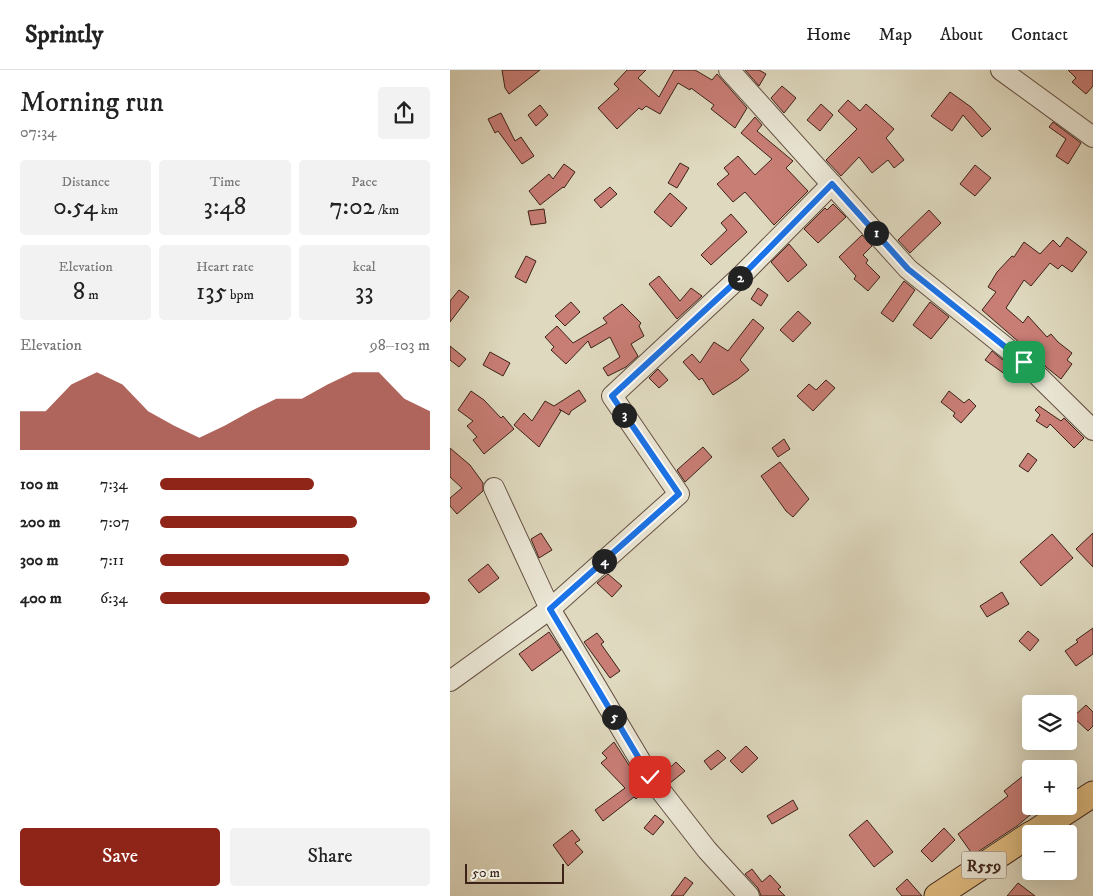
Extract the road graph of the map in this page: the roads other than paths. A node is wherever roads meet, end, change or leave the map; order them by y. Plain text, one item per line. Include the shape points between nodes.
1 (729, 70) edge
2 (1001, 70) edge
3 (1093, 137) edge
4 (832, 184) junction
5 (1093, 430) edge
6 (494, 488) dead end
7 (550, 609) junction
8 (450, 682) edge
9 (1093, 794) edge
10 (1046, 825) edge
11 (1022, 841) edge
12 (749, 896) edge
13 (937, 896) edge

1 - 4 street
2 - 3 street
4 - 5 street via 908,269 1024,362
4 - 7 street via 742,276 612,396 679,494
6 - 7 street
7 - 8 street
7 - 12 street via 650,777 707,850
9 - 10 main road, R559
11 - 13 main road, R559

